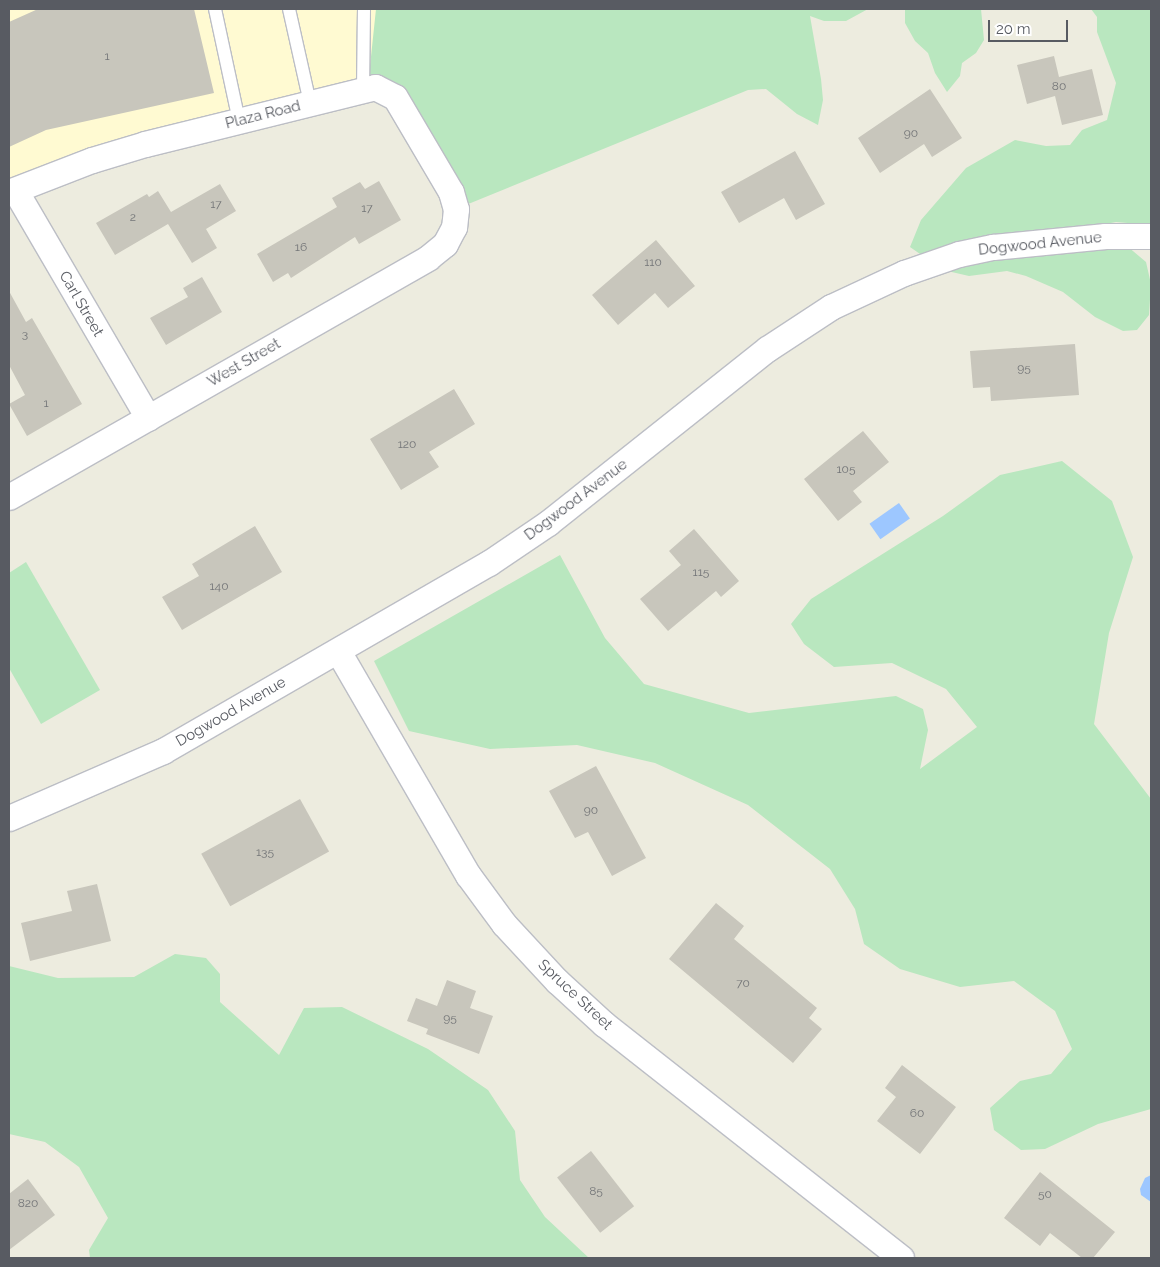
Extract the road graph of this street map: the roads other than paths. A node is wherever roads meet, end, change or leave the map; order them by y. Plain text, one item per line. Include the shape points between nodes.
1 (215, 9) edge
2 (289, 9) edge
3 (364, 9) edge
4 (363, 90) junction
5 (310, 103) junction
6 (239, 120) junction
7 (12, 191) edge
8 (456, 209) joint
9 (1151, 236) edge
10 (148, 418) junction
11 (9, 497) edge
12 (338, 651) junction
13 (9, 818) edge
14 (901, 1258) edge

1 - 6 lane
2 - 5 lane
3 - 4 lane
4 - 5 street, Plaza Road
4 - 8 street, Plaza Road via 375,87 394,96 451,192
5 - 6 street, Plaza Road
6 - 7 street, Plaza Road via 109,154
7 - 10 street, Carl Street
8 - 10 street, West Street via 454,227 445,244 428,258
9 - 12 street, Dogwood Avenue via 1105,236 993,247 959,254 904,274 831,307 767,349 548,523 489,563
10 - 11 street, West Street
12 - 13 street, Dogwood Avenue via 163,751
12 - 14 street, Spruce Street via 468,875 511,931 557,981 604,1024

